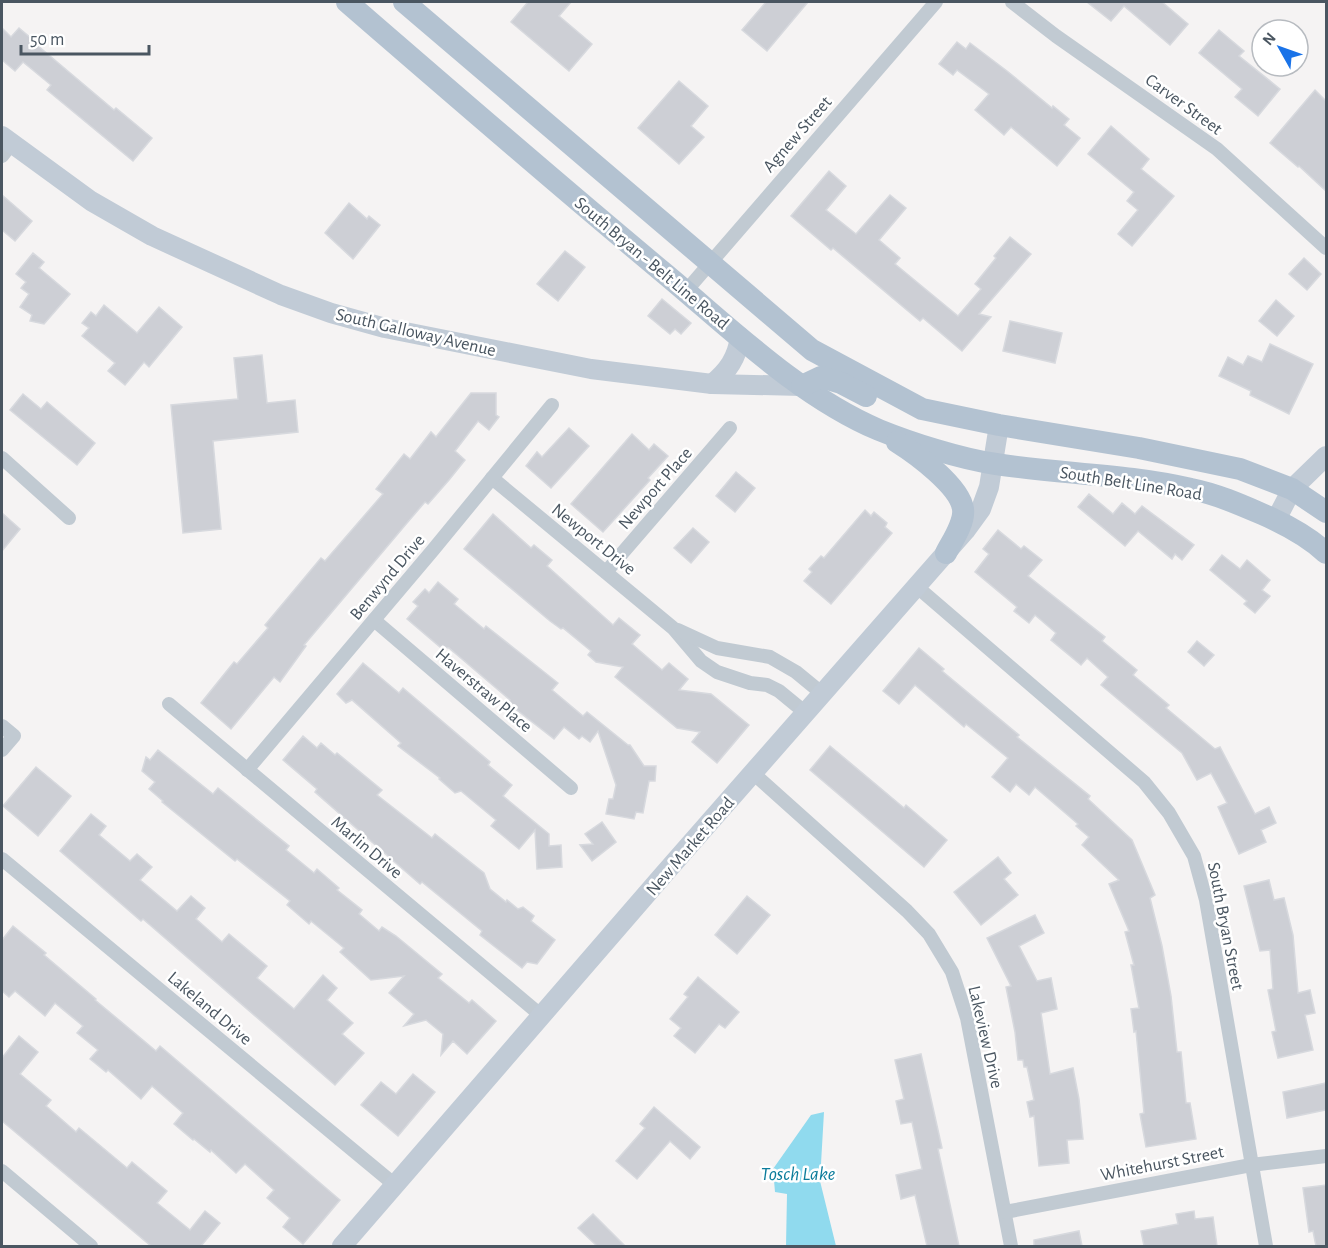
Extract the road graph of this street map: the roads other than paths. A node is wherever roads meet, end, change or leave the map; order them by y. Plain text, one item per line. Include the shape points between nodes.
1 (347, 2) edge
2 (404, 2) edge
3 (936, 2) edge
4 (1012, 2) edge
5 (554, 131) junction
6 (5, 145) edge
7 (529, 160) junction
8 (1326, 248) edge
9 (709, 263) junction
10 (686, 291) junction
11 (740, 338) junction
12 (712, 384) junction
13 (802, 386) junction
14 (552, 405) dead end
15 (922, 409) junction
16 (999, 425) junction
17 (730, 428) dead end
18 (878, 429) junction
19 (1326, 456) edge
20 (2, 458) edge
21 (993, 464) junction
22 (492, 478) junction
23 (1292, 489) junction
24 (1326, 512) edge
25 (69, 518) dead end
26 (1276, 520) junction
27 (946, 553) junction
28 (1326, 553) edge
29 (606, 572) junction
30 (916, 586) junction
31 (374, 620) junction
32 (673, 628) junction
33 (824, 694) junction
34 (170, 704) dead end
35 (807, 714) junction
36 (2, 726) edge
37 (2, 750) edge
38 (247, 770) junction
39 (753, 773) junction
40 (571, 788) dead end
41 (2, 859) edge
42 (543, 1017) junction
43 (1326, 1156) edge
44 (1251, 1165) junction
45 (2, 1171) edge
46 (394, 1185) junction
47 (1005, 1212) junction
48 (91, 1246) edge
49 (342, 1246) edge
50 (1011, 1246) edge
51 (1266, 1246) edge

1 - 7 main road, South Bryan - Belt Line Road
2 - 5 main road, South Bryan - Belt Line Road
3 - 9 street, Agnew Street
4 - 8 street, Carver Street via 1216,149
5 - 7 main road
5 - 9 main road, South Bryan - Belt Line Road
6 - 12 street, South Galloway Avenue via 152,236 281,295 331,313 385,328 591,369
7 - 10 main road, South Bryan - Belt Line Road
9 - 10 street, Agnew Street
9 - 15 main road, South Bryan - Belt Line Road via 812,350
10 - 11 main road, South Bryan - Belt Line Road
11 - 12 street via 730,366
11 - 13 main road, South Bryan - Belt Line Road
12 - 13 street, South Galloway Avenue
13 - 15 main road via 821,377 897,408
13 - 18 main road, South Bryan - Belt Line Road
14 - 22 street, Benwynd Drive
15 - 16 main road, South Bryan - Belt Line Road
16 - 21 street, New Market Road
16 - 23 main road, South Belt Line Road via 1196,459 1240,469
17 - 29 street, Newport Place
18 - 21 main road, South Bryan - Belt Line Road
18 - 27 main road via 906,447 959,497 964,509 962,519
19 - 23 street
20 - 25 street
21 - 26 main road, South Belt Line Road via 1193,489
21 - 27 street, New Market Road via 981,509
22 - 29 street, Newport Drive
22 - 31 street, Benwynd Drive
23 - 24 main road, South Belt Line Road
23 - 26 street
26 - 28 main road, South Belt Line Road
27 - 30 street, New Market Road
29 - 32 street, Newport Drive
30 - 33 street, New Market Road
30 - 44 street, South Bryan Street via 1144,782 1194,856 1206,900
31 - 38 street, Benwynd Drive
31 - 40 street, Haverstraw Place
32 - 33 street, Newport Drive via 717,648 771,657
32 - 35 street, Newport Drive via 701,661 717,672 767,685
33 - 35 street, New Market Road
34 - 38 street, Marlin Drive
35 - 39 street, New Market Road
36 - 37 street via 14,736
38 - 42 street, Marlin Drive
39 - 42 street, New Market Road
39 - 47 street, Lakeview Drive via 907,911 929,934 952,972 967,1018
41 - 46 street, Lakeland Drive
42 - 46 street, New Market Road
43 - 44 street, Whitehurst Street
44 - 47 street, Whitehurst Street
44 - 51 street, South Bryan Street
45 - 48 street
46 - 49 street, New Market Road
47 - 50 street, Lakeview Drive

